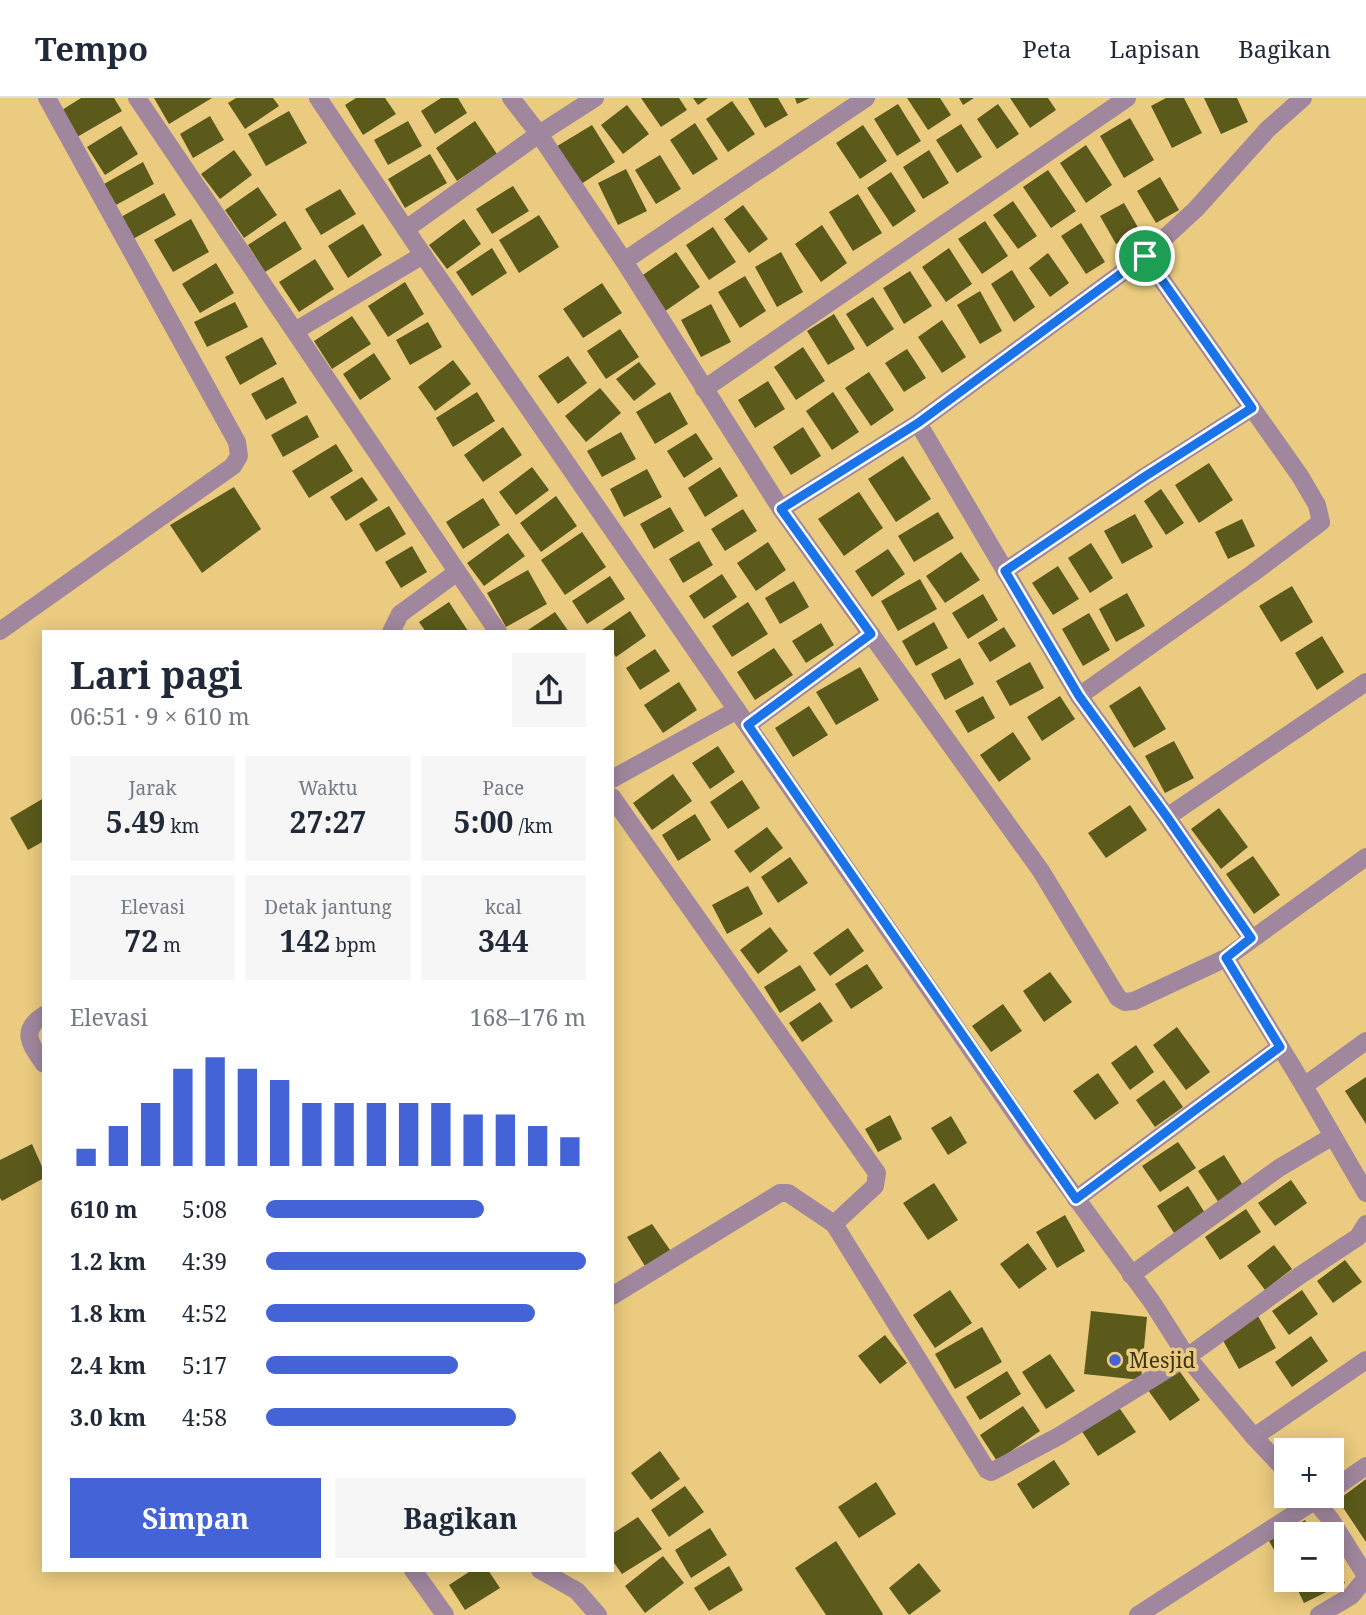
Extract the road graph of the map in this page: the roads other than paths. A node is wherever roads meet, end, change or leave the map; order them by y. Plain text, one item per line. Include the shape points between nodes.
1 (47, 98) edge
2 (137, 98) edge
3 (318, 98) edge
4 (511, 98) edge
5 (595, 98) edge
6 (866, 98) edge
7 (1128, 98) edge
8 (1303, 98) edge
9 (539, 134) junction
10 (406, 229) junction
11 (423, 255) junction
12 (1145, 256) junction
13 (624, 261) junction
14 (295, 331) junction
15 (704, 389) junction
16 (1252, 408) junction
17 (918, 423) junction
18 (781, 509) junction
19 (1005, 571) junction
20 (456, 573) junction
21 (392, 630) edge
22 (497, 630) edge
23 (0, 631) edge
24 (871, 634) junction
25 (1366, 682) edge
26 (1079, 696) junction
27 (737, 710) junction
28 (748, 725) junction
29 (614, 778) edge
30 (614, 800) edge
31 (1167, 817) junction
32 (1366, 857) edge
33 (1251, 938) junction
34 (1226, 958) junction
35 (42, 1017) edge
36 (1366, 1041) edge
37 (1280, 1047) junction
38 (42, 1062) edge
39 (1304, 1086) junction
40 (1333, 1136) junction
41 (1366, 1194) edge
42 (1076, 1199) junction
43 (834, 1224) junction
44 (1366, 1224) edge
45 (1131, 1275) junction
46 (614, 1295) edge
47 (1187, 1357) junction
48 (1366, 1360) edge
49 (1254, 1437) junction
50 (1274, 1458) edge
51 (1366, 1466) edge
52 (1344, 1482) edge
53 (1301, 1508) edge
54 (1322, 1508) edge
55 (414, 1572) edge
56 (543, 1572) edge
57 (1366, 1577) edge
58 (446, 1615) edge
59 (598, 1615) edge
60 (1138, 1615) edge
61 (1319, 1615) edge

1 - 23 street via 237,442 239,456 233,466
2 - 14 street
3 - 10 street
4 - 9 street
5 - 9 street
6 - 13 street
7 - 15 street
8 - 12 street
9 - 10 street
9 - 13 street
10 - 11 street
11 - 14 street
11 - 27 street
12 - 16 street
12 - 17 street
13 - 15 street
14 - 20 street
15 - 18 street
16 - 19 street
16 - 26 street via 1300,476 1321,522
17 - 18 street
17 - 19 street
18 - 24 street
19 - 26 street
20 - 21 street via 401,614
20 - 22 street
24 - 28 street
24 - 34 street via 1041,871 1118,998 1134,1001
25 - 31 street
26 - 31 street
27 - 28 street
27 - 29 street
28 - 42 street
30 - 43 street via 877,1173 875,1186
31 - 33 street
32 - 33 street
33 - 34 street
34 - 37 street
35 - 38 street via 28,1037
36 - 39 street
37 - 39 street
37 - 42 street
39 - 40 street
40 - 41 street
40 - 45 street via 1279,1168
42 - 45 street
43 - 46 street via 788,1193 780,1193
43 - 47 street via 991,1472
44 - 47 street via 1358,1237
45 - 47 street
47 - 49 street
48 - 49 street
49 - 50 street
51 - 52 street
53 - 60 street
54 - 57 street
55 - 58 street
56 - 59 street via 576,1591
57 - 61 street via 1351,1596

